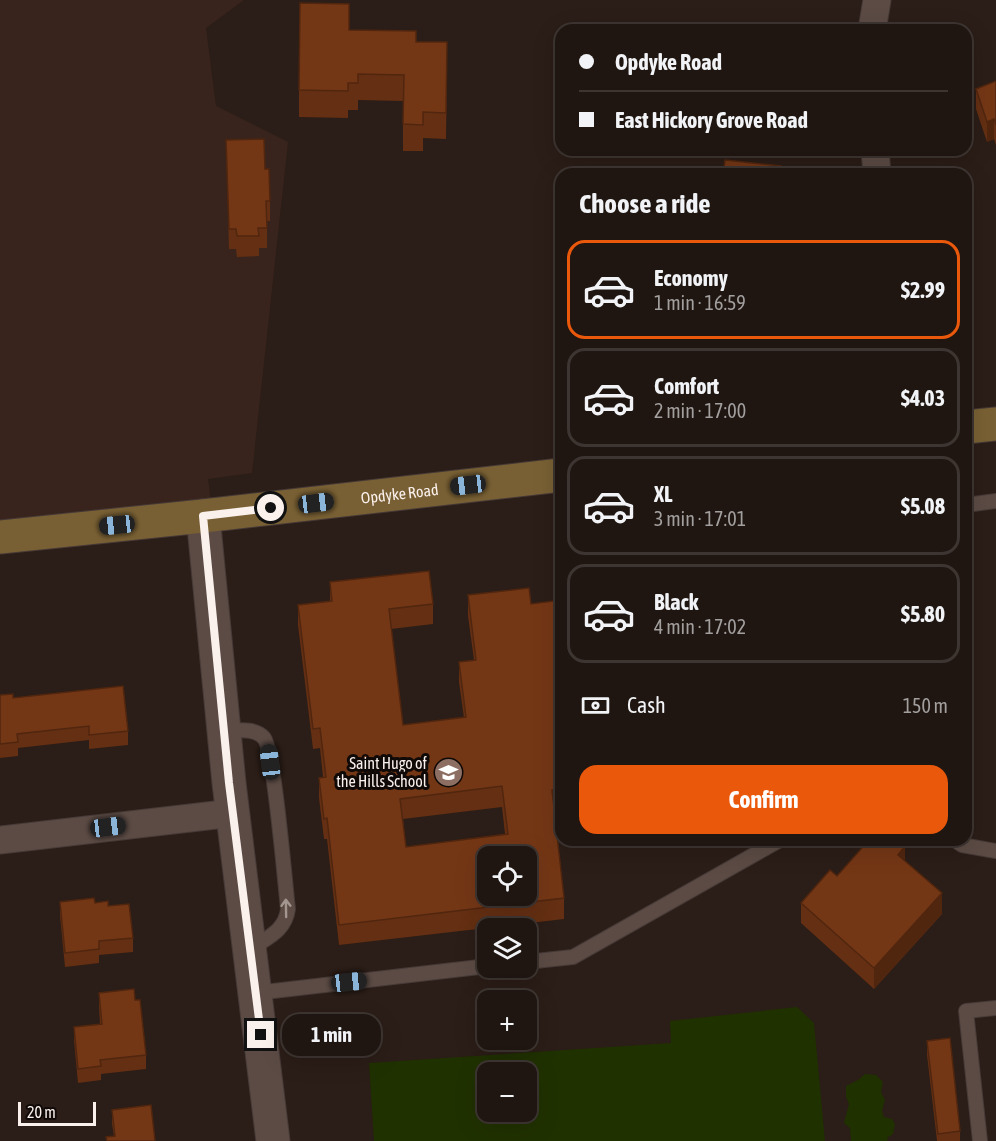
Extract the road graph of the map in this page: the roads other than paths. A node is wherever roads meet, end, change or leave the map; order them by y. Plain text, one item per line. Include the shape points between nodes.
1 (877, 0) edge
2 (873, 24) edge
3 (996, 424) edge
4 (972, 426) edge
5 (555, 476) edge
6 (996, 501) edge
7 (972, 504) edge
8 (203, 516) junction
9 (0, 537) edge
10 (224, 731) junction
11 (233, 813) junction
12 (0, 840) edge
13 (769, 846) edge
14 (968, 846) edge
15 (996, 851) edge
16 (251, 949) junction
17 (537, 961) edge
18 (477, 967) edge
19 (256, 993) junction
20 (996, 1008) edge
21 (273, 1141) edge
22 (980, 1141) edge

1 - 2 street
3 - 4 main road
5 - 8 main road, Opdyke Road
6 - 7 lane
8 - 9 main road, Opdyke Road
8 - 10 street
10 - 11 street
16 -> 10 lane via 282,927 288,909 271,767 263,736 250,731
11 - 12 street
11 - 16 street
13 - 17 lane via 573,957
14 - 15 lane
16 - 19 street
18 - 19 lane
19 - 21 street
20 - 22 lane via 966,1011

